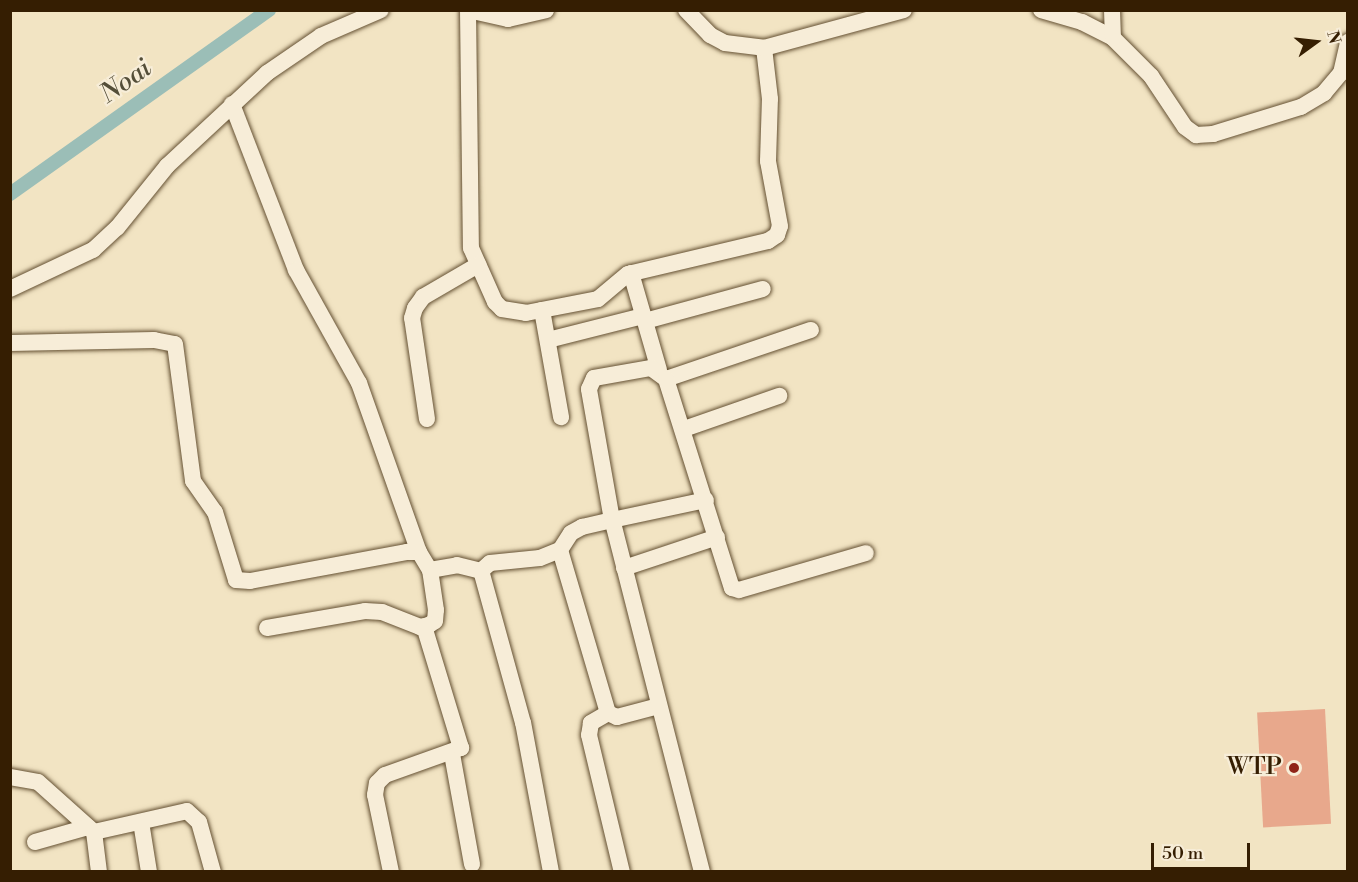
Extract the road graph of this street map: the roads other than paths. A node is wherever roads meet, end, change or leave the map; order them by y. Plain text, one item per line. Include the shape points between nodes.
1 (381, 10) edge
2 (546, 10) edge
3 (686, 10) edge
4 (904, 10) edge
5 (1041, 10) edge
6 (1112, 10) edge
7 (468, 11) edge
8 (1113, 38) junction
9 (1347, 42) edge
10 (764, 48) junction
11 (232, 104) junction
12 (478, 265) junction
13 (631, 273) junction
14 (10, 289) edge
15 (763, 289) dead end
16 (542, 310) junction
17 (644, 318) junction
18 (811, 330) dead end
19 (548, 340) junction
20 (10, 343) edge
21 (663, 375) junction
22 (779, 396) dead end
23 (561, 417) dead end
24 (427, 419) dead end
25 (684, 429) junction
26 (706, 501) junction
27 (612, 520) junction
28 (717, 537) junction
29 (560, 550) junction
30 (419, 552) junction
31 (866, 553) dead end
32 (624, 568) junction
33 (430, 570) junction
34 (481, 571) junction
35 (424, 626) junction
36 (267, 628) dead end
37 (659, 706) junction
38 (608, 713) junction
39 (453, 754) junction
40 (10, 777) edge
41 (141, 822) junction
42 (91, 830) junction
43 (35, 842) dead end
44 (472, 864) dead end
45 (99, 872) edge
46 (149, 872) edge
47 (213, 872) edge
48 (391, 872) edge
49 (550, 872) edge
50 (622, 872) edge
51 (702, 872) edge

1 - 11 street via 321,36 267,73
2 - 7 street via 508,19
3 - 10 street via 710,35 725,43
4 - 10 street
5 - 8 street via 1082,22
6 - 8 street
7 - 12 street via 471,248
8 - 9 street via 1151,76 1185,127 1205,136 1301,107 1324,93 1341,73
10 - 13 street via 770,99 768,161 780,226 777,235 768,241
11 - 14 street via 166,166 117,228 93,250
11 - 30 street via 296,270 359,383
12 - 16 street via 489,292 502,309 526,313
12 - 24 street via 423,297 415,308 412,318
13 - 16 street via 615,280 608,294 598,299
13 - 17 street
15 - 17 street
16 - 19 street
17 - 19 street
17 - 21 street
18 - 21 street
19 - 23 street
20 - 30 street via 154,340 175,344 193,480 215,512 236,580 250,581
21 - 25 street
21 - 27 street via 604,373 594,378 589,389
22 - 25 street
25 - 26 street
26 - 27 street
26 - 28 street
27 - 29 street via 571,533
27 - 32 street
28 - 31 street via 728,583 739,590
28 - 32 street
29 - 34 street via 540,558 490,563
29 - 38 street
30 - 33 street
32 - 37 street
33 - 34 street via 457,565
33 - 35 street via 435,621
34 - 49 street via 523,723
35 - 36 street via 365,611
35 - 39 street via 461,740 461,748
37 - 38 street via 617,717
37 - 51 street
38 - 50 street via 591,723 589,735
39 - 44 street
39 - 48 street via 385,775 377,783 375,795
40 - 42 street via 38,782
41 - 42 street
41 - 46 street
41 - 47 street via 192,811 199,822
42 - 43 street
42 - 45 street

